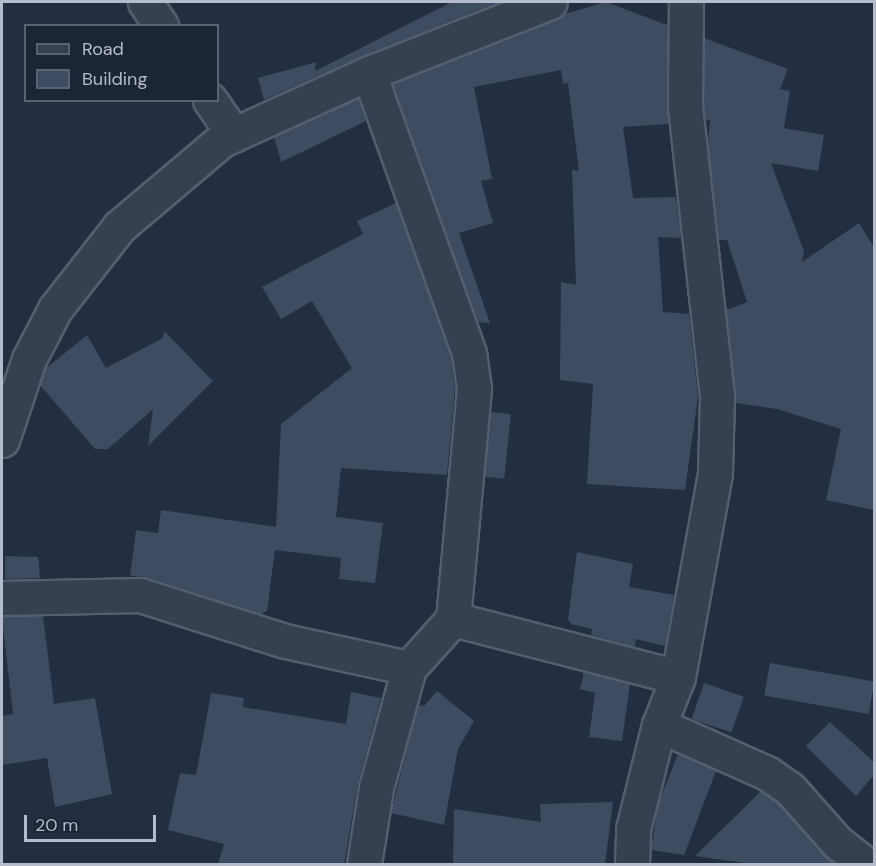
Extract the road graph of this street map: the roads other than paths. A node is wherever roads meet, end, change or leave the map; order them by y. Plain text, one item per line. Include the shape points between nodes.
1 (145, 2) edge
2 (550, 2) edge
3 (686, 2) edge
4 (160, 24) edge
5 (369, 73) junction
6 (211, 102) edge
7 (234, 135) junction
8 (2, 440) edge
9 (2, 598) edge
10 (453, 619) junction
11 (409, 668) junction
12 (678, 677) junction
13 (659, 725) junction
14 (364, 864) edge
15 (632, 864) edge
16 (865, 864) edge

1 - 4 street
2 - 5 street
3 - 12 street via 685,107 717,396 715,473
5 - 7 street
5 - 10 street via 469,353 474,388
6 - 7 street
7 - 8 street via 222,140 119,227 55,309 29,358
9 - 11 street via 140,595 285,640
10 - 11 street
10 - 12 street
11 - 14 street via 376,788
12 - 13 street
13 - 15 street via 633,829
13 - 16 street via 766,773 790,789 837,842

